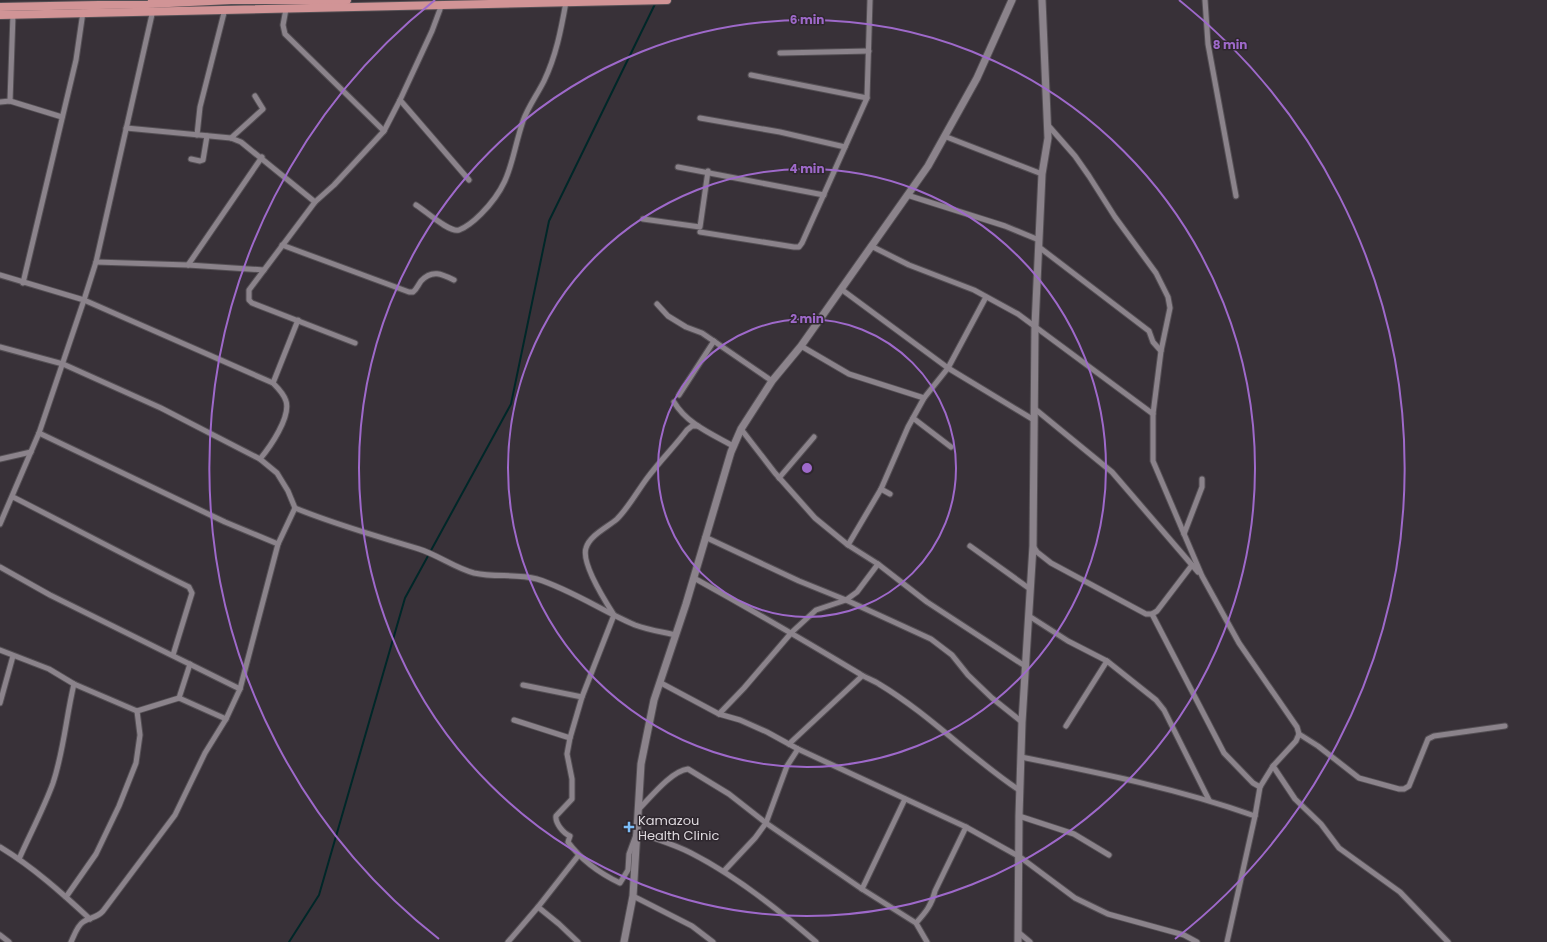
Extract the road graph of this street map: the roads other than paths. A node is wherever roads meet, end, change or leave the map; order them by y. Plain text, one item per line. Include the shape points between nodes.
1 (230, 0) edge
2 (348, 0) edge
3 (667, 0) edge
4 (870, 0) edge
5 (1012, 0) edge
6 (1042, 0) edge
7 (1205, 0) edge
8 (291, 1) edge
9 (566, 2) junction
10 (442, 4) junction
11 (150, 5) edge
12 (83, 6) edge
13 (1, 7) edge
14 (225, 9) junction
15 (286, 9) junction
16 (13, 14) junction
17 (868, 51) junction
18 (780, 53) dead end
19 (751, 75) dead end
20 (255, 96) dead end
21 (867, 98) junction
22 (400, 100) junction
23 (10, 101) junction
24 (0, 102) edge
25 (62, 117) junction
26 (700, 118) dead end
27 (1047, 123) junction
28 (126, 128) junction
29 (384, 130) junction
30 (197, 135) junction
31 (207, 136) junction
32 (944, 136) junction
33 (230, 138) junction
34 (845, 147) junction
35 (262, 157) junction
36 (191, 159) dead end
37 (678, 167) dead end
38 (708, 172) junction
39 (1042, 174) junction
40 (469, 180) dead end
41 (824, 195) junction
42 (907, 195) junction
43 (1236, 196) dead end
44 (315, 202) junction
45 (416, 205) dead end
46 (643, 219) dead end
47 (700, 232) dead end
48 (1039, 240) junction
49 (282, 245) junction
50 (871, 246) junction
51 (1039, 247) junction
52 (96, 262) junction
53 (188, 265) junction
54 (264, 270) junction
55 (0, 275) edge
56 (454, 280) dead end
57 (23, 283) junction
58 (841, 289) junction
59 (986, 297) junction
60 (84, 300) junction
61 (657, 304) dead end
62 (298, 320) junction
63 (1035, 326) junction
64 (714, 341) junction
65 (355, 343) dead end
66 (801, 346) junction
67 (0, 347) edge
68 (1161, 351) junction
69 (64, 364) junction
70 (948, 368) junction
71 (772, 381) junction
72 (273, 383) junction
73 (679, 395) dead end
74 (924, 398) junction
75 (674, 402) dead end
76 (1035, 410) junction
77 (1153, 414) junction
78 (913, 418) junction
79 (1034, 420) junction
80 (698, 426) junction
81 (741, 429) junction
82 (39, 433) junction
83 (814, 437) dead end
84 (733, 446) junction
85 (951, 447) dead end
86 (32, 452) junction
87 (0, 458) edge
88 (260, 459) junction
89 (779, 478) junction
90 (1202, 479) dead end
91 (881, 489) junction
92 (890, 494) dead end
93 (13, 497) junction
94 (296, 508) junction
95 (0, 524) edge
96 (1184, 534) junction
97 (705, 537) junction
98 (278, 544) junction
99 (848, 545) junction
100 (970, 546) dead end
101 (1033, 546) junction
102 (878, 564) junction
103 (1192, 565) junction
104 (0, 567) edge
105 (1202, 576) junction
106 (694, 578) junction
107 (1030, 588) junction
108 (846, 600) junction
109 (614, 614) junction
110 (1152, 614) junction
111 (1029, 616) junction
112 (792, 632) junction
113 (676, 635) junction
114 (0, 650) edge
115 (172, 655) junction
116 (13, 656) junction
117 (1107, 661) junction
118 (190, 664) junction
119 (1025, 666) junction
120 (862, 676) junction
121 (661, 683) junction
122 (74, 684) junction
123 (523, 685) dead end
124 (240, 689) junction
125 (582, 697) junction
126 (179, 698) junction
127 (0, 704) edge
128 (137, 711) junction
129 (719, 714) junction
130 (226, 719) junction
131 (514, 720) dead end
132 (1022, 722) junction
133 (1066, 726) dead end
134 (1505, 726) dead end
135 (1299, 734) junction
136 (570, 738) junction
137 (789, 744) junction
138 (798, 749) junction
139 (1021, 757) junction
140 (1272, 766) junction
141 (1260, 787) junction
142 (1020, 790) junction
143 (905, 799) junction
144 (1209, 800) junction
145 (637, 811) junction
146 (1019, 816) junction
147 (1255, 816) junction
148 (766, 823) junction
149 (966, 827) junction
150 (637, 832) junction
151 (0, 847) edge
152 (1109, 855) dead end
153 (578, 856) junction
154 (1020, 857) junction
155 (19, 859) junction
156 (724, 871) junction
157 (862, 889) junction
158 (632, 896) junction
159 (66, 897) junction
160 (538, 907) junction
161 (90, 919) junction
162 (916, 923) junction
163 (1018, 932) junction
164 (0, 935) edge
165 (9, 942) edge
166 (71, 942) edge
167 (508, 942) edge
168 (578, 942) edge
169 (624, 942) edge
170 (713, 942) edge
171 (816, 942) edge
172 (927, 942) edge
173 (1018, 942) edge
174 (1030, 942) edge
175 (1197, 942) edge
176 (1227, 942) edge
177 (1448, 942) edge

1 - 8 main road
1 - 11 main road
2 - 8 main road
3 - 9 main road
4 - 17 street
5 - 32 street via 977,78
6 - 27 street
7 - 43 street via 1208,44
9 - 10 main road
9 - 45 street via 560,40 544,82 523,122 501,192 477,218 459,230 451,230
10 - 15 main road
10 - 22 street
11 - 12 main road
11 - 14 main road
11 - 28 street via 141,69
12 - 13 main road
12 - 16 main road
12 - 25 street via 76,60
13 - 16 main road
14 - 15 main road
14 - 30 street via 200,107
15 - 29 street via 284,34
16 - 23 street
17 - 18 street
17 - 21 street
19 - 21 street
20 - 33 street via 262,110
21 - 34 street
22 - 29 street
22 - 40 street
23 - 24 street
23 - 25 street
25 - 57 street
26 - 34 street
27 - 39 street via 1048,148
27 - 68 street via 1089,176 1156,273 1168,297 1170,308
28 - 30 street
28 - 52 street
29 - 44 street via 338,181
30 - 31 street
31 - 33 street
31 - 36 street via 203,160
32 - 39 street
32 - 42 street via 928,166
33 - 35 street via 241,142
34 - 41 street
35 - 44 street
35 - 53 street
37 - 38 street
38 - 41 street
38 - 46 street via 700,227
39 - 48 street
41 - 47 street via 799,247
42 - 48 street via 1005,226
42 - 50 street
44 - 49 street
48 - 51 street
49 - 54 street
49 - 56 street via 409,292 413,292 432,273 443,274
50 - 58 street
50 - 59 street
51 - 63 street
51 - 68 street via 1149,331 1153,342
52 - 53 street
52 - 60 street
53 - 54 street
54 - 62 street via 249,290 249,300
55 - 57 street
57 - 60 street
58 - 66 street
58 - 70 street
59 - 63 street
59 - 70 street
60 - 69 street
60 - 72 street
61 - 64 street via 668,316
62 - 65 street
62 - 72 street
63 - 76 street
63 - 77 street
64 - 71 street
64 - 73 street
66 - 71 street
66 - 74 street via 849,374
67 - 69 street
68 - 77 street
69 - 82 street
69 - 88 street via 161,408
70 - 74 street
70 - 79 street
71 - 81 street
72 - 88 street via 286,400 287,407 273,443
74 - 78 street
75 - 80 street via 680,412
76 - 79 street
76 - 103 street via 1112,472
77 - 96 street via 1153,462
78 - 85 street
78 - 91 street
79 - 101 street
80 - 84 street
80 - 109 street via 692,426 687,430 617,518 590,541 586,548 585,556 589,568
81 - 84 street
81 - 89 street
82 - 86 street
82 - 98 street via 225,522
83 - 89 street
84 - 97 street
86 - 87 street
86 - 93 street
88 - 94 street via 277,473
89 - 99 street via 815,518
90 - 96 street via 1202,487
91 - 92 street
91 - 99 street
93 - 95 street
93 - 115 street via 189,587 192,593
94 - 98 street
94 - 109 street via 420,550 473,572 492,576 514,574 535,578 564,588
96 - 105 street
97 - 106 street
97 - 108 street
98 - 124 street
99 - 102 street
100 - 107 street
101 - 107 street
101 - 110 street via 1051,563 1146,614
102 - 108 street via 857,592
102 - 119 street via 927,602
103 - 105 street
103 - 110 street
104 - 115 street via 36,588
105 - 135 street via 1239,643 1297,727
106 - 112 street
106 - 113 street
107 - 111 street
108 - 112 street via 816,610
108 - 132 street via 937,643 952,655 992,698
109 - 113 street via 637,626
109 - 125 street
110 - 141 street via 1224,754
111 - 117 street via 1068,641
111 - 119 street
112 - 120 street
112 - 129 street
113 - 121 street
114 - 116 street
115 - 118 street
116 - 122 street via 49,669
116 - 127 street
117 - 133 street
117 - 144 street via 1160,703
118 - 124 street
118 - 126 street
119 - 132 street
120 - 137 street
120 - 142 street via 905,701 997,775
121 - 129 street
121 - 145 street via 654,700 641,764
122 - 128 street
122 - 155 street via 66,714 64,743 53,783
123 - 125 street
124 - 130 street
125 - 136 street
126 - 128 street
126 - 130 street
128 - 159 street via 140,735 136,763 96,854
129 - 137 street via 740,720
130 - 161 street via 205,753 175,815 103,911
131 - 136 street
132 - 139 street
134 - 135 street via 1428,739 1409,786 1399,790 1359,778
135 - 140 street via 1296,741
136 - 153 street via 567,754 572,779 572,799 556,818 570,836 568,842
137 - 138 street
138 - 143 street
138 - 148 street via 787,766
139 - 142 street
139 - 144 street via 1109,774
140 - 141 street
140 - 177 street via 1295,799 1321,824 1339,848 1400,892
141 - 147 street
142 - 146 street
143 - 149 street
143 - 157 street
144 - 147 street
145 - 148 street via 673,775 688,769 728,794
145 - 150 street
146 - 152 street via 1074,834
146 - 154 street
147 - 176 street
148 - 156 street
148 - 157 street
149 - 154 street
149 - 162 street via 933,900
150 - 153 street via 629,854 628,870 620,883 600,874
150 - 156 street via 690,852
150 - 158 street
151 - 155 street
153 - 160 street
154 - 163 street
154 - 175 street via 1075,898 1108,914 1184,935
155 - 159 street
156 - 171 street
157 - 162 street
158 - 169 street
158 - 170 street via 692,926
159 - 161 street
160 - 167 street
160 - 168 street
161 - 166 street via 79,926
162 - 172 street
163 - 173 street
163 - 174 street
164 - 165 street

